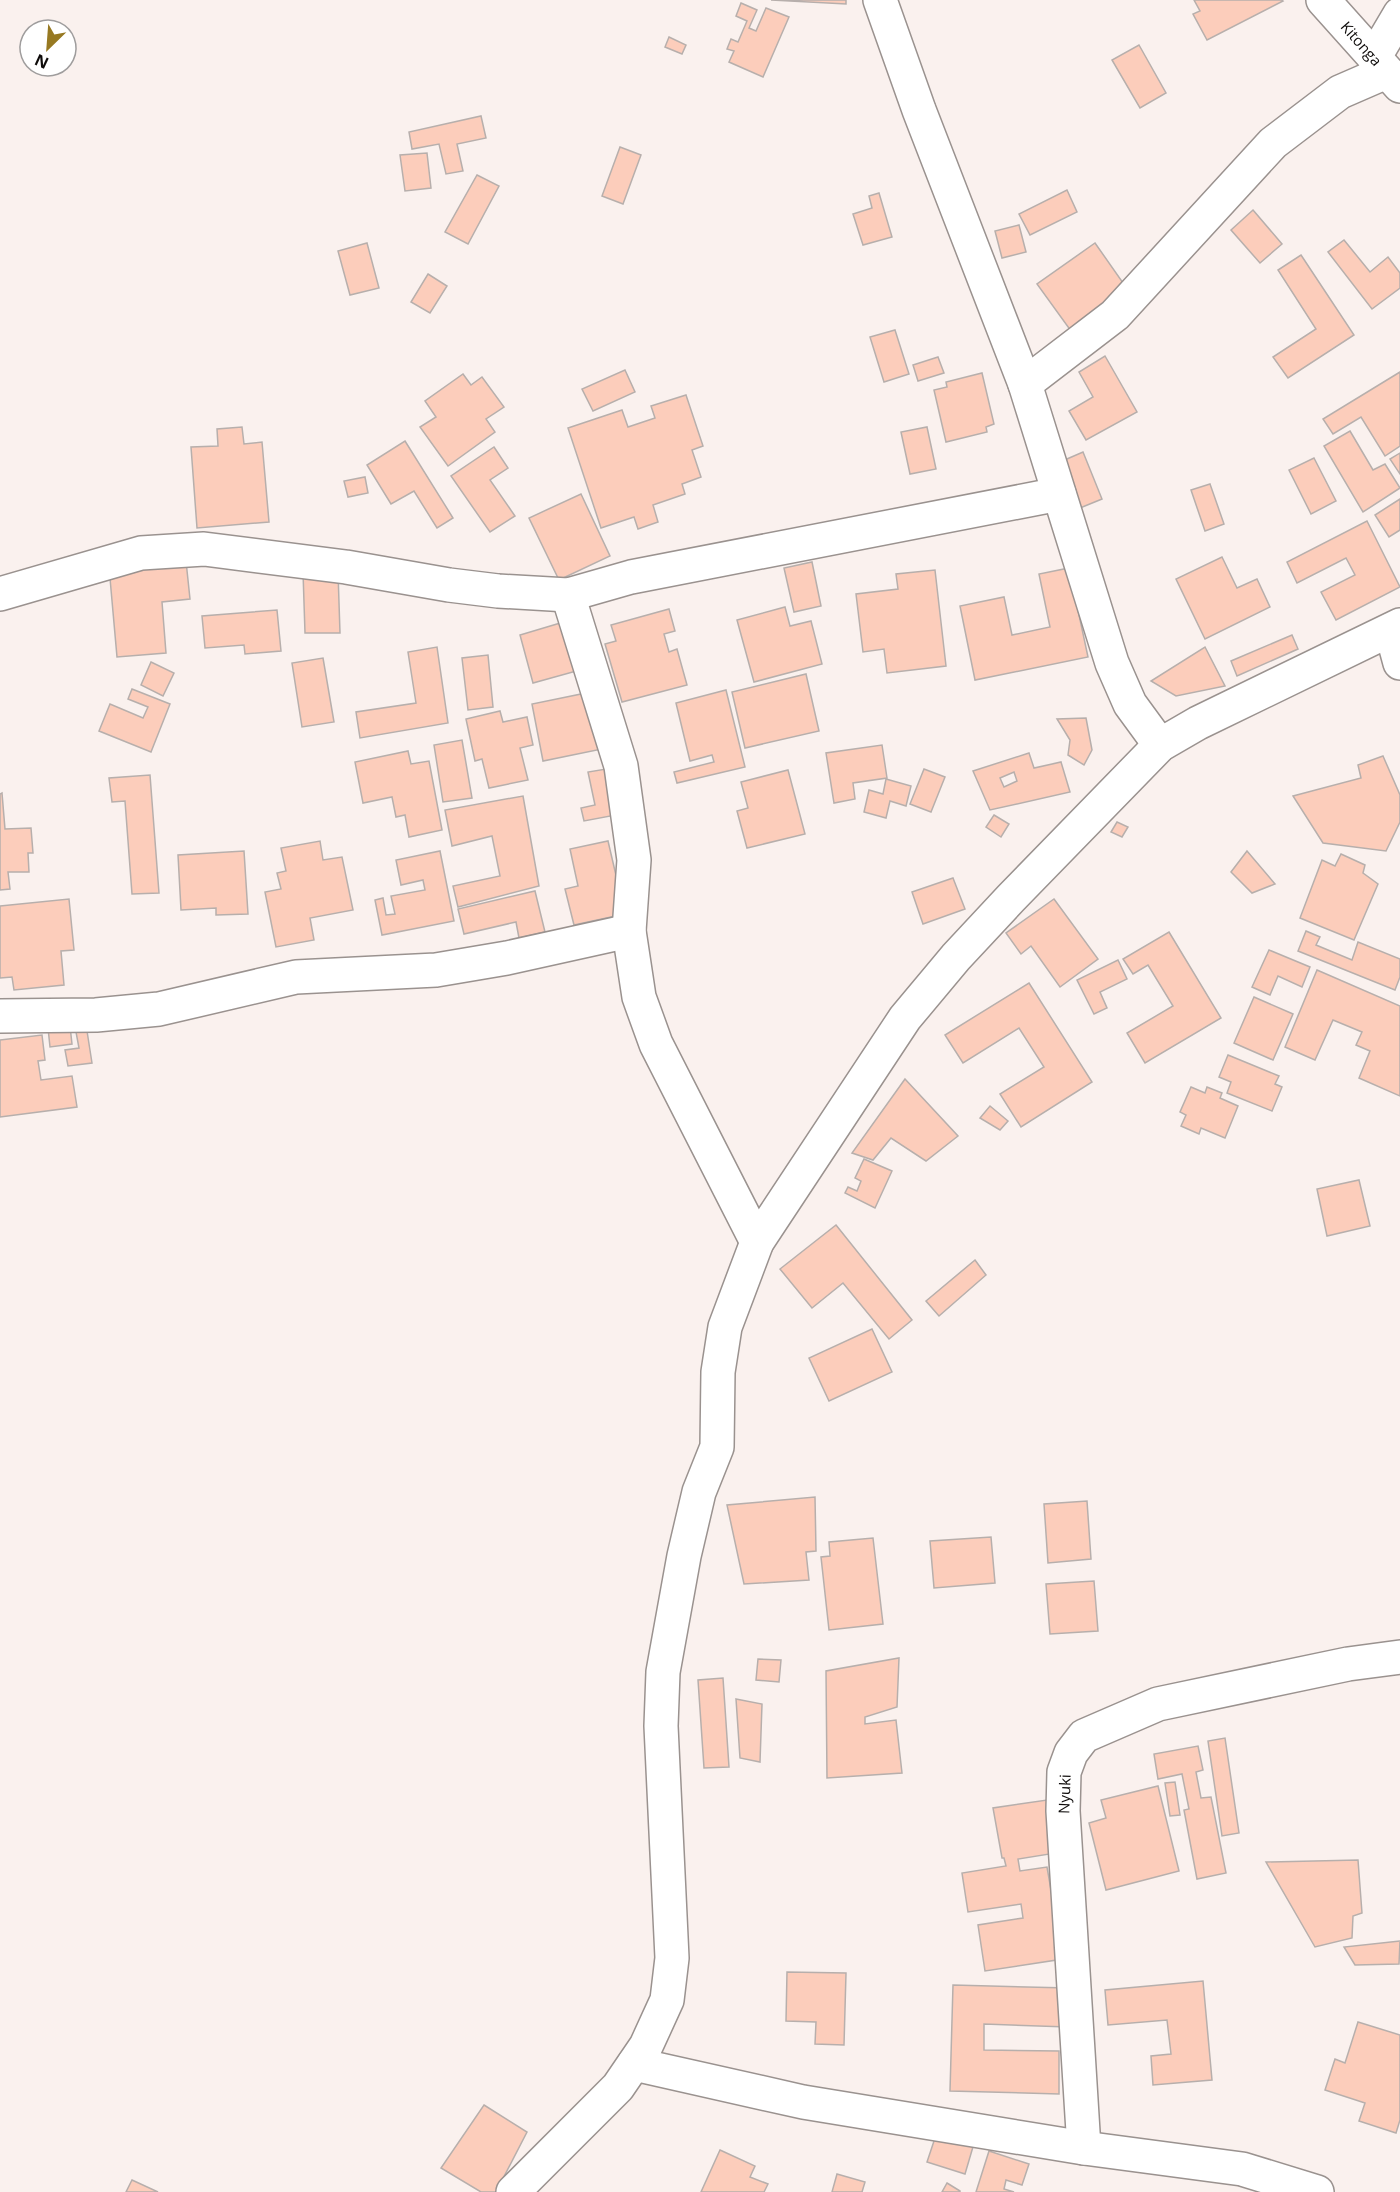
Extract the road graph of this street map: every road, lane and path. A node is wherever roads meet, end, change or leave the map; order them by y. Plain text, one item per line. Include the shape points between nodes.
1 (880, 0) edge
2 (1323, 0) edge
3 (1400, 14) edge
4 (1386, 72) edge
5 (1025, 384) junction
6 (1059, 494) junction
7 (0, 594) edge
8 (568, 595) junction
9 (1395, 628) edge
10 (1400, 663) edge
11 (1160, 745) junction
12 (629, 931) junction
13 (0, 1016) edge
14 (757, 1242) junction
15 (1400, 1657) edge
16 (634, 2064) junction
17 (1084, 2148) junction
18 (513, 2192) edge
19 (1317, 2192) edge

1 - 5 street
2 - 4 street, Kitonga
3 - 4 street
4 - 5 street via 1340,92 1273,143 1115,315
5 - 6 street
6 - 8 street via 630,577
6 - 11 street via 1112,663 1130,704
7 - 8 street via 141,553 204,549 449,585
8 - 12 street via 621,766 633,860
9 - 10 street
9 - 11 street
11 - 14 street via 1011,897 905,1018
12 - 13 street via 436,970 296,977 159,1010
12 - 14 street via 639,997 656,1044
14 - 16 street via 725,1327 718,1372 717,1447 694,1514 663,1672 661,1726 672,1959 667,2000
15 - 17 street, Nyuki via 1348,1664 1158,1704 1084,1736 1071,1753 1064,1773 1063,1811
16 - 17 street via 803,2102
16 - 18 street via 618,2087
17 - 19 street via 1242,2169

